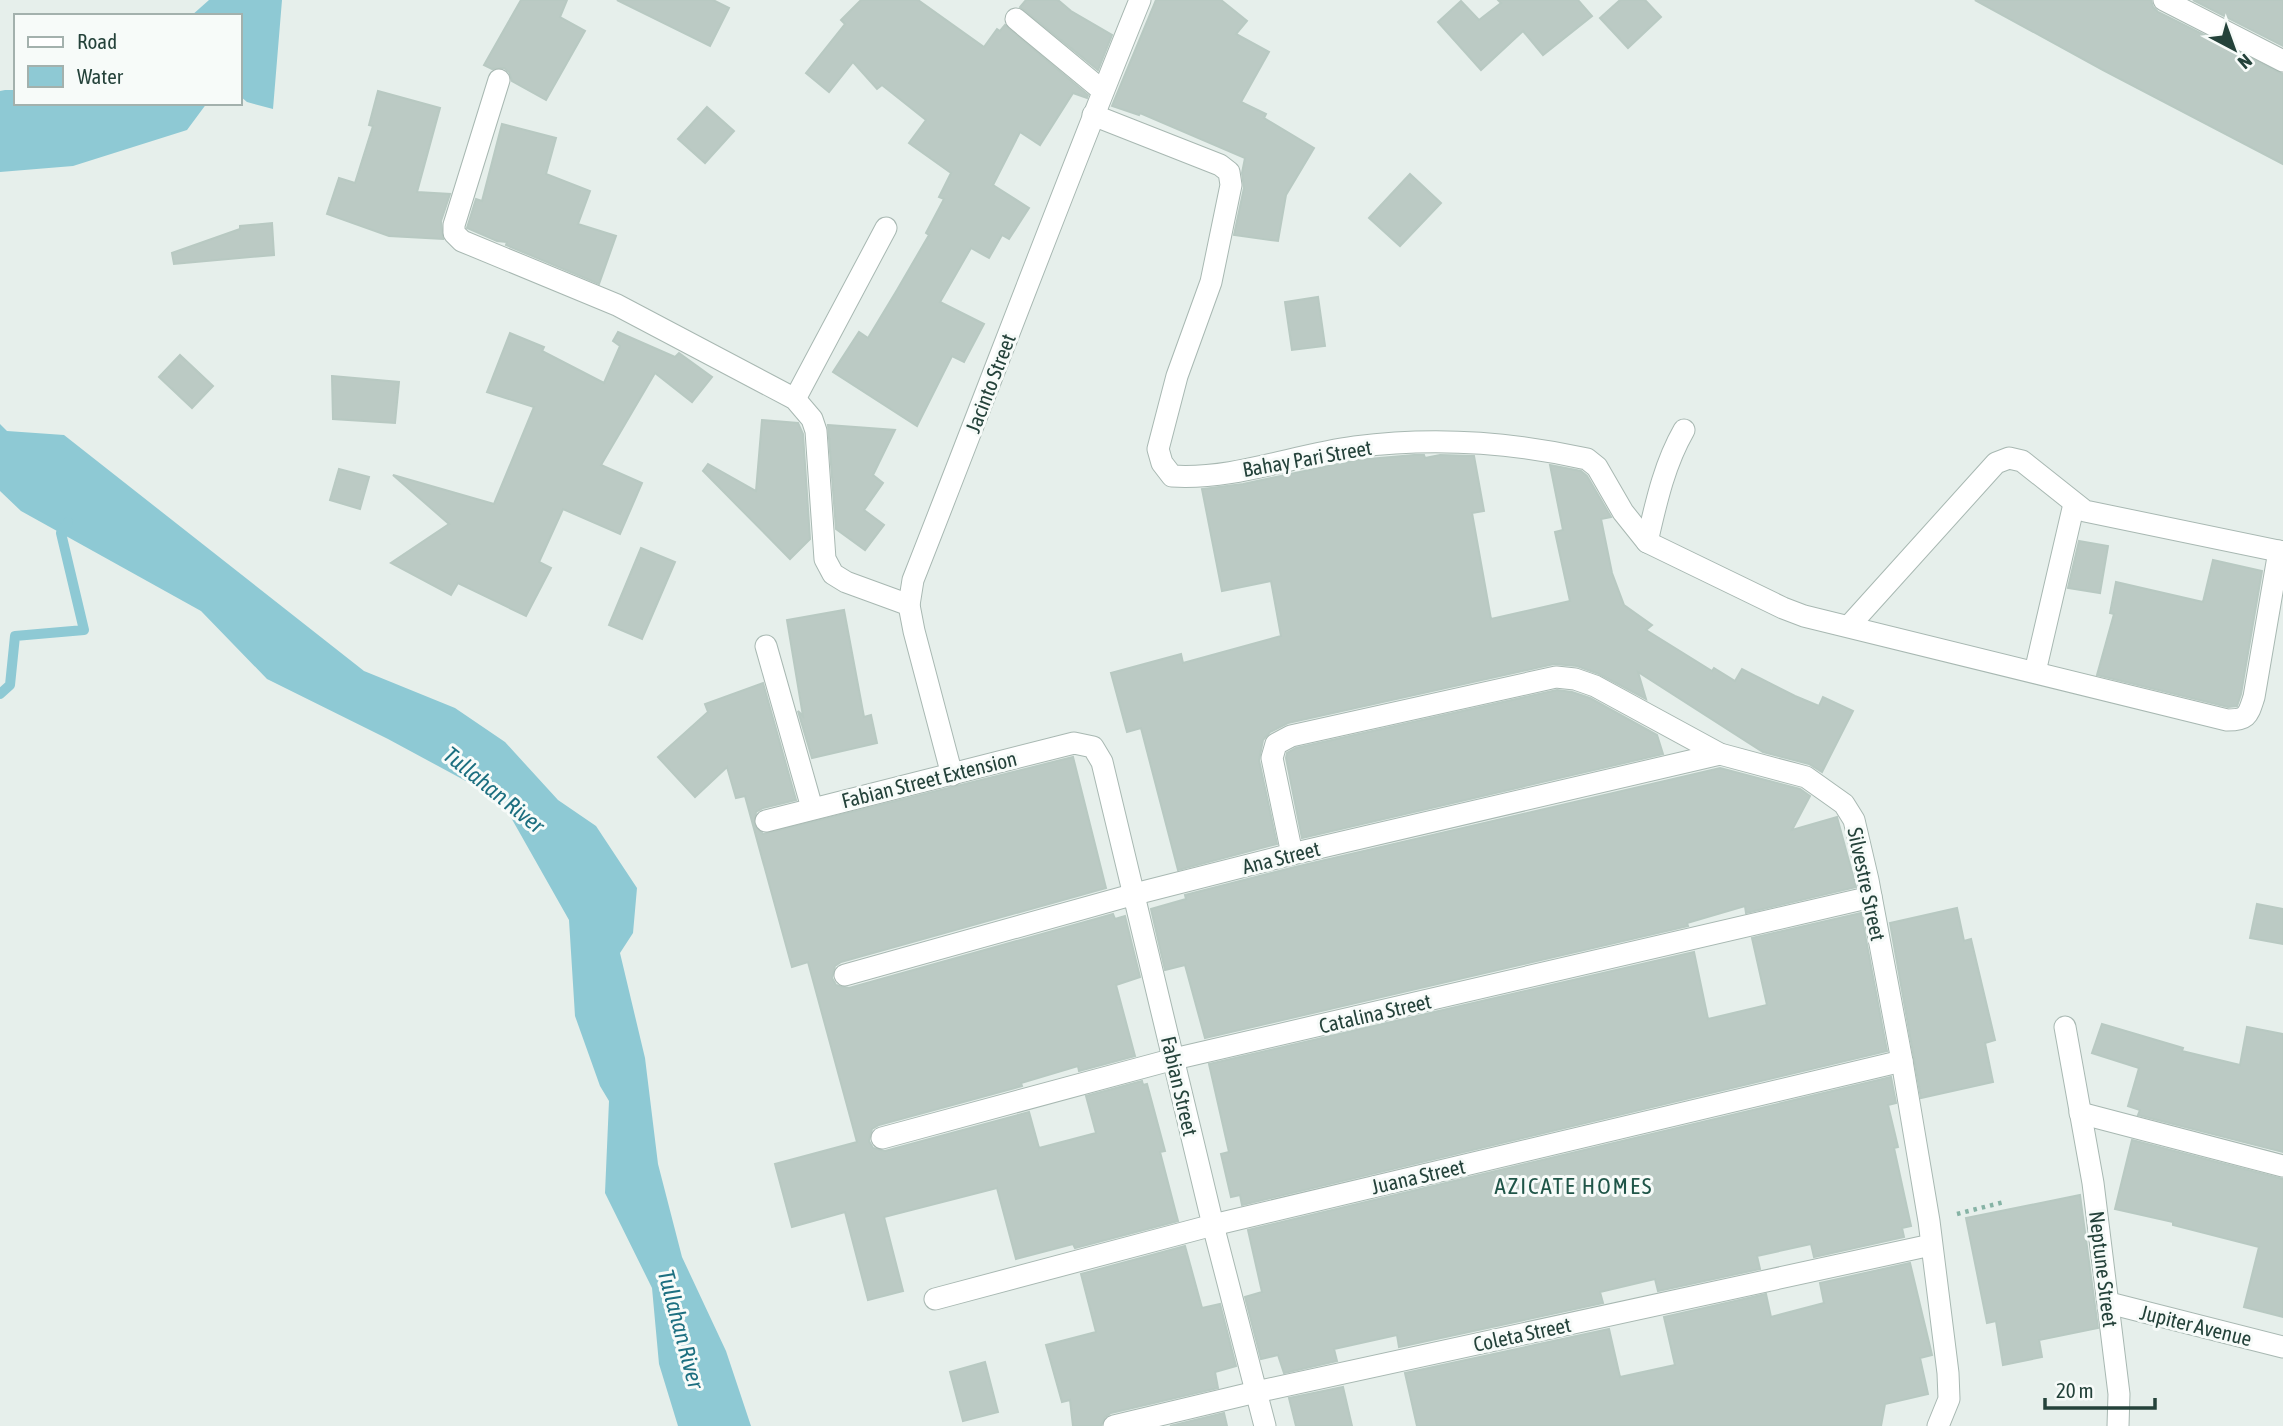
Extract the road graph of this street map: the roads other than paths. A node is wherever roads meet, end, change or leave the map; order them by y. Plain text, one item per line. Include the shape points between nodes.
1 (1140, 0) edge
2 (2164, 0) edge
3 (1016, 19) dead end
4 (2283, 61) edge
5 (499, 80) dead end
6 (1103, 91) junction
7 (1093, 115) junction
8 (886, 228) dead end
9 (795, 399) junction
10 (1684, 430) dead end
11 (2074, 504) junction
12 (1647, 542) junction
13 (2281, 552) edge
14 (909, 605) junction
15 (1849, 626) junction
16 (766, 646) dead end
17 (2035, 672) junction
18 (1093, 747) joint
19 (1720, 754) junction
20 (952, 775) junction
21 (812, 808) junction
22 (766, 821) dead end
23 (1292, 854) junction
24 (1135, 894) junction
25 (1871, 897) junction
26 (845, 975) dead end
27 (2065, 1027) dead end
28 (1174, 1059) junction
29 (1902, 1061) junction
30 (2080, 1113) junction
31 (882, 1138) dead end
32 (2283, 1166) edge
33 (1213, 1225) junction
34 (1931, 1245) junction
35 (935, 1299) dead end
36 (2109, 1303) junction
37 (2283, 1347) edge
38 (1256, 1392) junction
39 (1114, 1426) edge
40 (1265, 1426) edge
41 (1938, 1426) edge
42 (2118, 1426) edge

1 - 6 street, Jacinto Street
2 - 4 street
3 - 6 street
5 - 9 street via 454,225 462,242 617,304
6 - 7 street, Jacinto Street
7 - 12 street, Bahay Pari Street via 1230,172 1211,282 1177,376 1158,449 1172,476 1266,466 1354,447 1477,442 1587,459
7 - 14 street, Jacinto Street via 913,580
8 - 9 street
9 - 14 street via 816,430 828,569 846,582
10 - 12 street via 1662,477
11 - 13 street via 2097,515
11 - 15 street via 2022,461 2009,458 1996,463
11 - 17 street
12 - 15 street, Bahay Pari Street via 1783,608
13 - 17 street, Bahay Pari Street via 2254,697 2248,714 2240,720
14 - 20 street, Jacinto Street
15 - 17 street, Bahay Pari Street
16 - 21 street
18 - 20 street, Fabian Street Extension via 1074,743
18 - 24 street, Fabian Street via 1102,762
19 - 23 street, Ana Street
19 - 23 street, Silvestre Street via 1595,686 1556,677 1291,736 1276,744 1272,758
19 - 25 street, Silvestre Street via 1805,777 1844,804 1854,820
20 - 21 street, Fabian Street Extension
21 - 22 street, Fabian Street Extension
23 - 24 street, Ana Street
24 - 26 street, Ana Street
24 - 28 street, Fabian Street
25 - 28 street, Catalina Street
25 - 29 street, Silvestre Street
27 - 30 street, Neptune Street
28 - 31 street, Catalina Street
28 - 33 street, Fabian Street
29 - 33 street, Juana Street
29 - 34 street, Silvestre Street
30 - 32 street
30 - 36 street, Neptune Street
33 - 35 street, Juana Street
33 - 38 street, Fabian Street
34 - 38 street, Coleta Street
34 - 41 street, Silvestre Street via 1948,1373 1949,1399
36 - 37 street, Jupiter Avenue
36 - 42 street, Neptune Street
38 - 39 street, Coleta Street
38 - 40 street, Fabian Street

